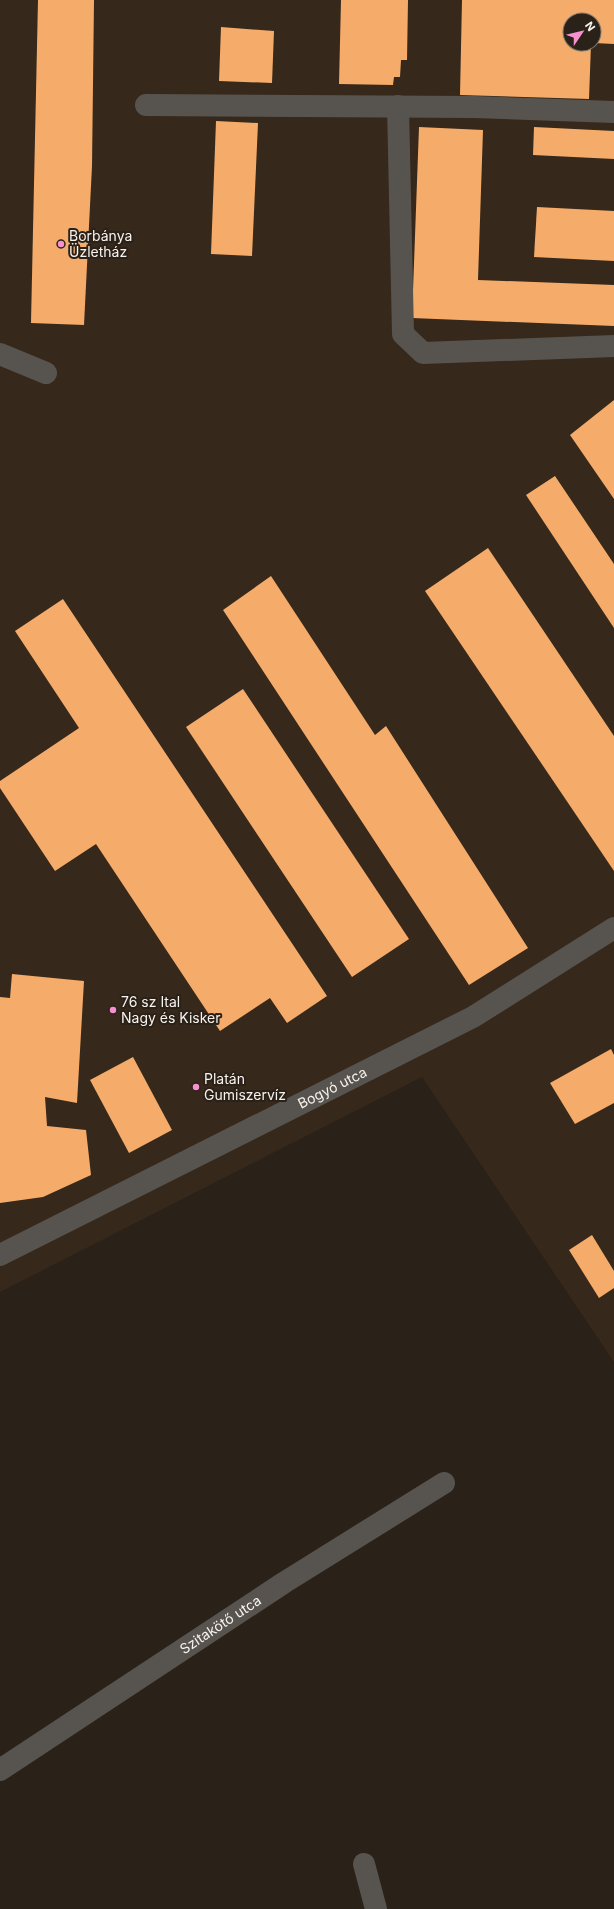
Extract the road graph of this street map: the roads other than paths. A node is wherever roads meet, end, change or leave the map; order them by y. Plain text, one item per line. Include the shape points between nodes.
1 (146, 105) dead end
2 (398, 106) junction
3 (614, 112) edge
4 (614, 346) edge
5 (0, 354) edge
6 (46, 373) dead end
7 (614, 928) edge
8 (0, 1255) edge
9 (444, 1483) dead end
10 (0, 1770) edge
11 (364, 1864) dead end
12 (376, 1909) edge

1 - 2 street
2 - 3 street via 474,106
2 - 4 street via 403,334 423,353
5 - 6 street
7 - 8 street, Bogyó utca via 473,1017
9 - 10 street, Szitakötő utca via 285,1582
11 - 12 street

